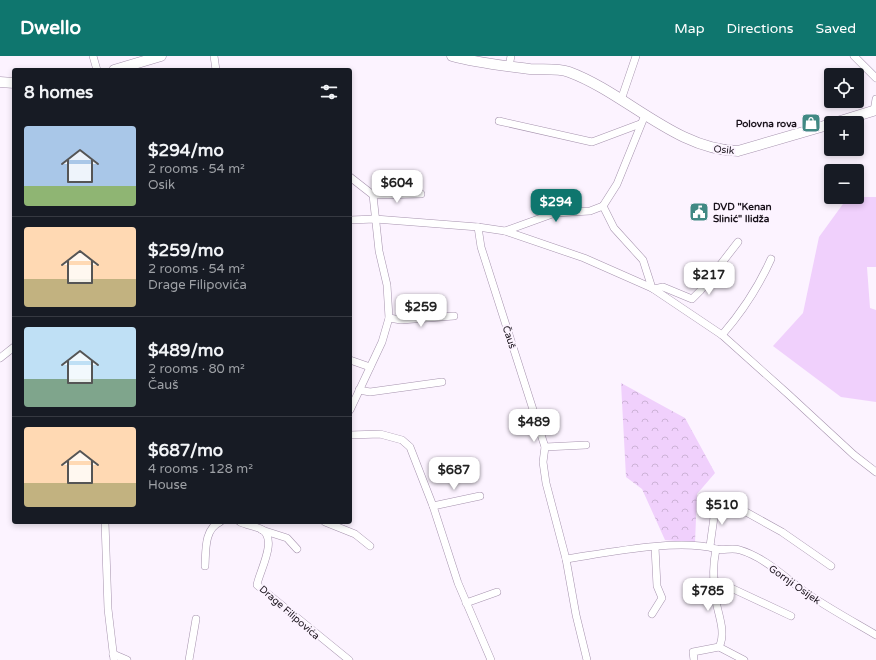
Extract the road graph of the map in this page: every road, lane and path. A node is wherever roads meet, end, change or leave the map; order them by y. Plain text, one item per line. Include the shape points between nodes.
1 (93, 56) edge
2 (161, 56) edge
3 (214, 56) edge
4 (452, 56) edge
5 (636, 56) edge
6 (854, 56) edge
7 (510, 61) edge
8 (96, 68) edge
9 (121, 68) edge
10 (216, 68) edge
11 (876, 78) edge
12 (0, 82) edge
13 (12, 83) edge
14 (876, 99) edge
15 (621, 100) junction
16 (875, 111) edge
17 (858, 116) edge
18 (643, 120) junction
19 (499, 121) dead end
20 (824, 126) edge
21 (352, 179) edge
22 (421, 194) dead end
23 (373, 195) junction
24 (603, 206) junction
25 (375, 219) junction
26 (352, 220) edge
27 (478, 227) junction
28 (505, 231) junction
29 (738, 242) dead end
30 (771, 259) dead end
31 (653, 289) junction
32 (454, 316) dead end
33 (389, 318) junction
34 (722, 336) junction
35 (12, 349) edge
36 (0, 358) edge
37 (352, 361) edge
38 (370, 367) junction
39 (442, 382) dead end
40 (359, 390) junction
41 (352, 406) edge
42 (352, 434) edge
43 (586, 445) dead end
44 (545, 447) junction
45 (876, 472) edge
46 (480, 496) dead end
47 (433, 506) junction
48 (105, 524) edge
49 (216, 524) edge
50 (246, 524) edge
51 (329, 524) edge
52 (262, 530) junction
53 (370, 546) dead end
54 (655, 547) junction
55 (713, 548) junction
56 (297, 549) dead end
57 (566, 559) junction
58 (204, 566) dead end
59 (831, 566) dead end
60 (714, 580) junction
61 (497, 592) dead end
62 (466, 603) junction
63 (652, 614) dead end
64 (791, 616) dead end
65 (196, 619) dead end
66 (876, 635) edge
67 (718, 647) junction
68 (114, 657) edge
69 (127, 660) edge
70 (189, 660) edge
71 (349, 660) edge
72 (491, 660) edge
73 (587, 660) edge
74 (694, 660) edge
75 (744, 660) edge

1 - 8 street
2 - 9 main road
3 - 10 street
4 - 7 main road, Osik
5 - 15 street
6 - 11 street
7 - 15 main road, Osik via 568,72 595,84
12 - 13 main road
14 - 16 street
15 - 18 main road, Osik
16 - 17 main road
18 - 19 street via 592,142
18 - 20 main road, Osik via 707,147 738,151
18 - 24 street via 617,184
21 - 23 street
22 - 23 street
23 - 25 street
24 - 28 street via 590,211 555,213
24 - 31 street via 614,228 643,260
25 - 26 street
25 - 27 street
25 - 33 street via 387,285
27 - 28 street
27 - 44 street, Čauš via 481,247
28 - 31 street via 584,258
29 - 31 street via 692,300 663,287
30 - 34 street via 753,294
31 - 34 street
32 - 33 street via 401,320
33 - 38 street via 382,342
34 - 45 street
35 - 36 street
37 - 38 street
38 - 40 street
39 - 40 street via 370,392
40 - 41 street
42 - 47 street via 380,434 407,443
43 - 44 street
44 - 57 street, Čauš via 543,462 546,483
46 - 47 street
47 - 62 street
48 - 68 street via 108,609
49 - 58 street via 208,533
50 - 52 street
51 - 53 street via 355,534
52 - 56 street via 287,538
52 - 71 street, Drage Filipovića via 266,534 268,550 257,585
54 - 55 street, Gornji Osijek
54 - 57 street, Gornji Osijek
54 - 63 street via 656,586 662,598
55 - 59 street via 715,510 728,502 782,532
55 - 60 street
55 - 66 street, Gornji Osijek via 740,550 762,561 810,596
57 - 73 street, Čauš
60 - 64 street
60 - 67 street via 722,627
61 - 62 street
62 - 72 street
65 - 70 street
67 - 74 street via 693,652
67 - 75 street
68 - 69 street

